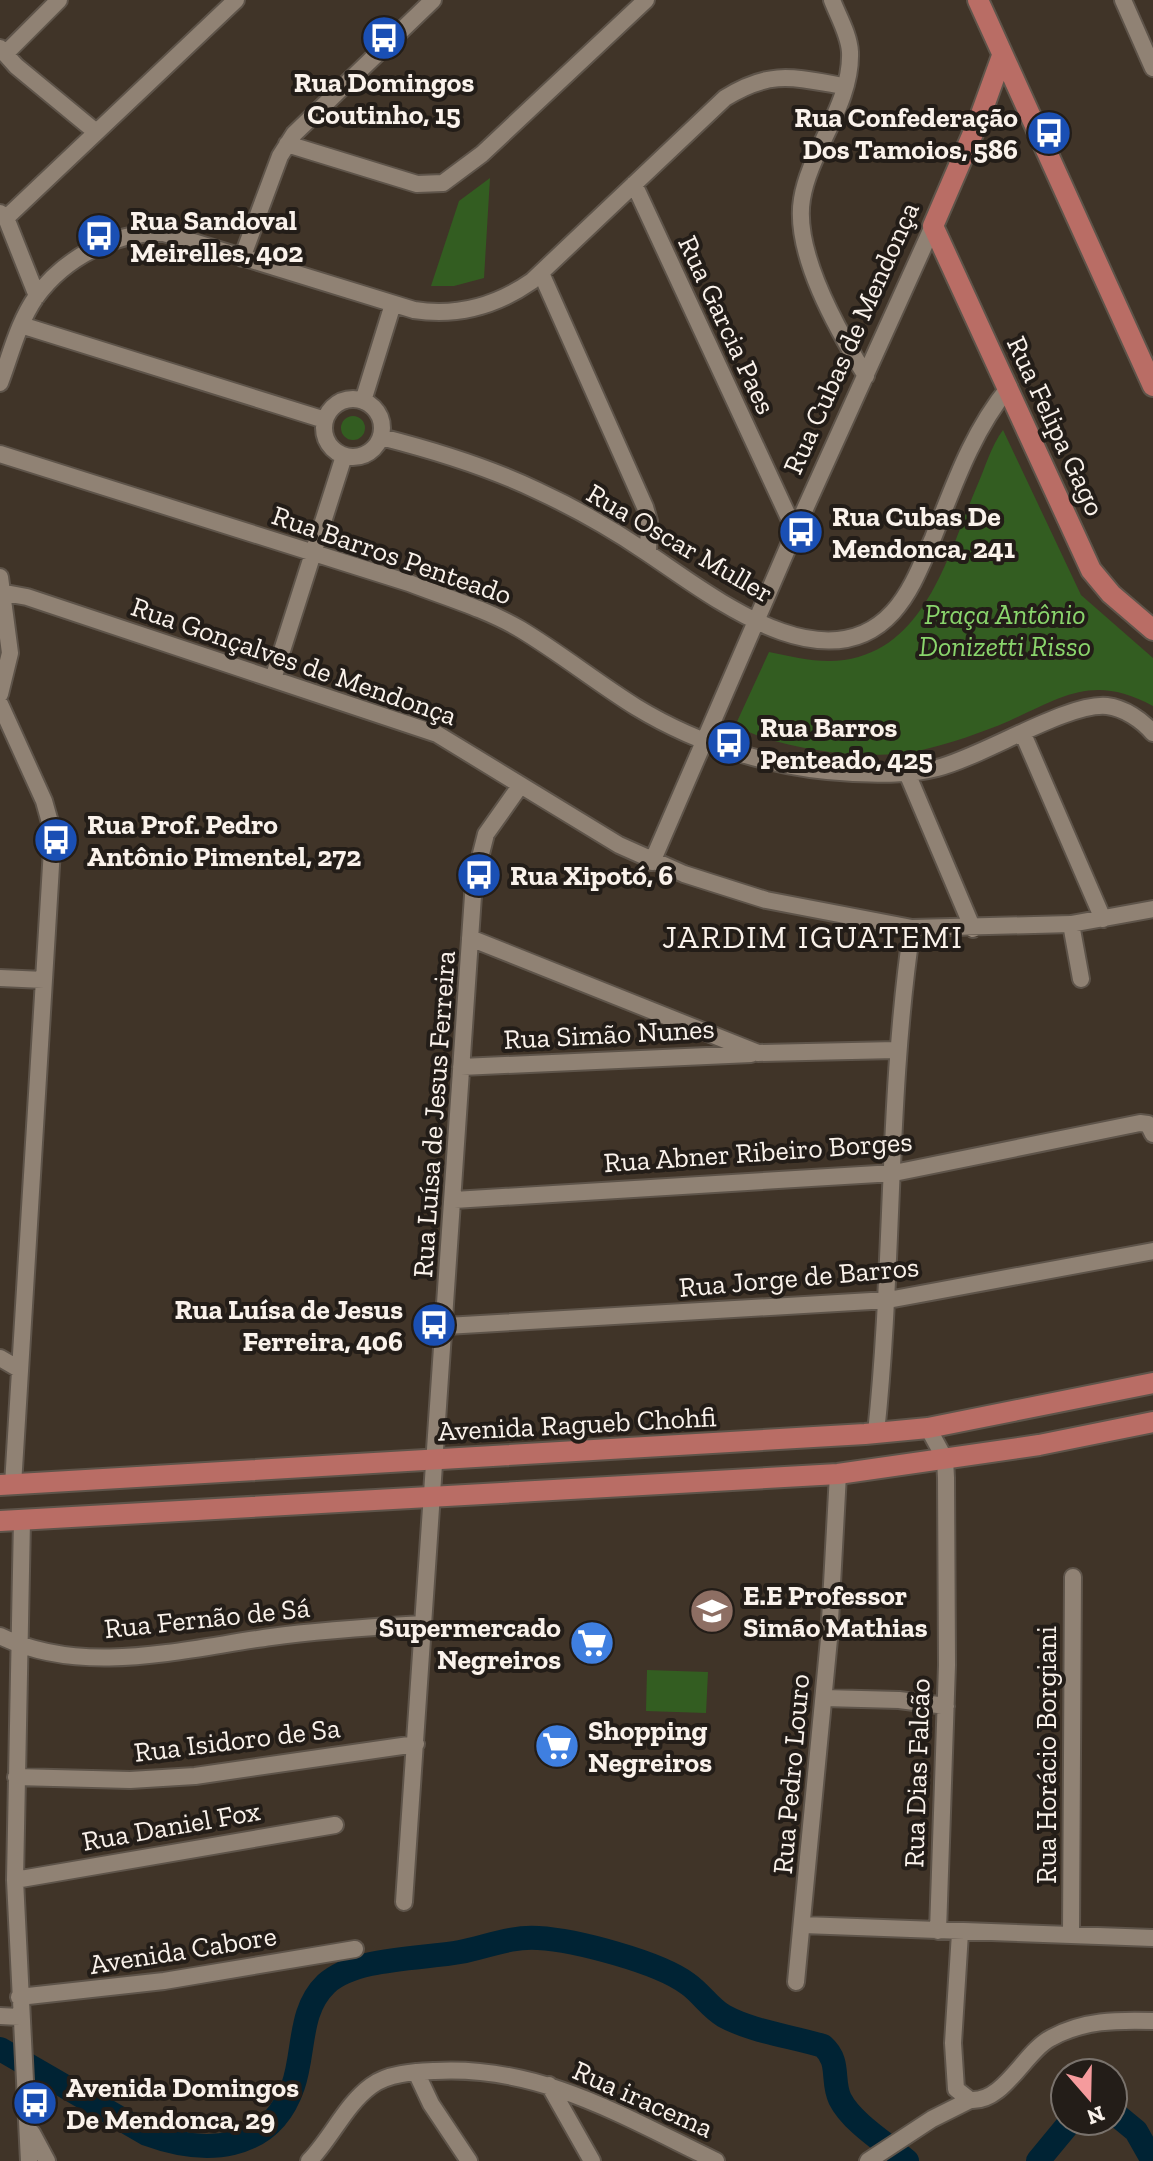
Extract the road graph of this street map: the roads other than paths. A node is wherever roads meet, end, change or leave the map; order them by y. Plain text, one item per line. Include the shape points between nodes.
1 (59, 0) edge
2 (236, 0) edge
3 (433, 0) edge
4 (646, 0) edge
5 (832, 0) edge
6 (978, 0) edge
7 (1123, 0) edge
8 (2, 51) edge
9 (1002, 56) junction
10 (1153, 68) edge
11 (843, 86) junction
12 (96, 132) junction
13 (287, 144) junction
14 (634, 184) junction
15 (3, 216) edge
16 (933, 226) junction
17 (242, 258) junction
18 (541, 273) junction
19 (37, 296) junction
20 (393, 304) junction
21 (21, 325) junction
22 (866, 376) junction
23 (0, 383) edge
24 (1153, 386) edge
25 (1009, 387) junction
26 (363, 401) junction
27 (325, 420) junction
28 (381, 437) junction
29 (0, 454) edge
30 (344, 456) junction
31 (795, 531) junction
32 (648, 553) junction
33 (315, 554) junction
34 (1, 587) edge
35 (755, 621) junction
36 (1153, 630) edge
37 (273, 679) junction
38 (0, 694) edge
39 (0, 704) edge
40 (1153, 733) edge
41 (1023, 734) junction
42 (703, 739) junction
43 (0, 742) edge
44 (19, 743) junction
45 (907, 773) junction
46 (520, 786) junction
47 (652, 862) junction
48 (1153, 909) edge
49 (1103, 919) junction
50 (1071, 924) junction
51 (912, 928) junction
52 (973, 929) junction
53 (470, 938) junction
54 (0, 978) edge
55 (1081, 979) dead end
56 (44, 980) junction
57 (896, 1050) junction
58 (758, 1053) junction
59 (461, 1067) junction
60 (1153, 1134) edge
61 (894, 1173) junction
62 (454, 1200) junction
63 (1153, 1251) edge
64 (888, 1300) junction
65 (446, 1326) junction
66 (0, 1358) edge
67 (19, 1369) junction
68 (1153, 1383) edge
69 (1153, 1422) edge
70 (928, 1428) junction
71 (876, 1433) junction
72 (436, 1459) junction
73 (945, 1459) junction
74 (838, 1474) junction
75 (7, 1485) edge
76 (434, 1498) junction
77 (0, 1502) edge
78 (22, 1520) junction
79 (0, 1521) edge
80 (1073, 1577) dead end
81 (423, 1624) junction
82 (0, 1636) edge
83 (19, 1646) junction
84 (824, 1698) junction
85 (946, 1706) junction
86 (416, 1744) junction
87 (16, 1777) junction
88 (335, 1825) dead end
89 (15, 1880) junction
90 (404, 1902) dead end
91 (803, 1925) junction
92 (938, 1931) junction
93 (960, 1933) junction
94 (1071, 1934) junction
95 (1153, 1938) edge
96 (355, 1949) dead end
97 (796, 1982) dead end
98 (19, 1997) junction
99 (0, 2016) edge
100 (20, 2017) junction
101 (1153, 2021) edge
102 (416, 2072) junction
103 (549, 2085) junction
104 (970, 2100) junction
105 (29, 2124) junction
106 (29, 2161) edge
107 (47, 2161) edge
108 (309, 2161) edge
109 (469, 2161) edge
110 (592, 2161) edge
111 (716, 2161) edge
112 (868, 2161) edge

1 - 8 street
2 - 12 street
3 - 13 street
4 - 13 street via 482,154 443,183 417,184
5 - 11 street via 850,54
6 - 9 main road
7 - 10 street
8 - 12 street
9 - 16 main road, Rua Cubas de Mendonça
9 - 24 main road
11 - 14 street via 789,77 746,85 725,98
11 - 22 street via 802,198 801,220 812,269
12 - 15 street
13 - 17 street
14 - 18 street
14 - 31 street, Rua Garcia Paes
15 - 19 street
16 - 22 street, Rua Cubas de Mendonça
16 - 25 main road, Rua Felipa Gago
17 - 19 street via 164,233 140,232 104,243
17 - 20 street
18 - 20 street via 516,292 472,310 438,314
18 - 32 street via 645,507
19 - 21 street
20 - 26 street
21 - 23 street
21 - 27 street
22 - 31 street, Rua Cubas de Mendonça
25 - 35 street, Rua Oscar Muller via 973,441 917,576 885,621 856,637 834,640 809,639
25 - 36 main road, Rua Felipa Gago via 1091,570
26 - 27 street via 337,404
26 - 28 street via 380,415
27 - 30 street via 327,442
28 - 30 street via 366,454
28 - 32 street, Rua Oscar Muller via 534,489
29 - 33 street, Rua Barros Penteado
30 - 33 street
31 - 35 street, Rua Cubas de Mendonça
32 - 35 street, Rua Oscar Muller via 681,579
33 - 37 street
33 - 42 street, Rua Barros Penteado via 409,583 518,628 638,708
34 - 37 street, Rua Gonçalves de Mendonça
34 - 38 street via 10,653
35 - 42 street, Rua Cubas de Mendonça
37 - 46 street, Rua Gonçalves de Mendonça via 437,734
39 - 44 street
40 - 41 street, Rua Barros Penteado via 1129,713 1106,706 1063,715
41 - 45 street, Rua Barros Penteado via 938,768
41 - 49 street
42 - 45 street, Rua Barros Penteado via 782,767
42 - 47 street, Rua Cubas de Mendonça
43 - 44 street
44 - 56 street via 53,833
45 - 52 street
46 - 47 street, Rua Gonçalves de Mendonça
46 - 53 street via 496,815 481,848
47 - 51 street, Rua Gonçalves de Mendonça via 766,900
48 - 49 street, Rua Gonçalves de Mendonça
49 - 50 street, Rua Gonçalves de Mendonça
50 - 52 street, Rua Gonçalves de Mendonça
50 - 55 street
51 - 52 street, Rua Gonçalves de Mendonça
51 - 57 street
53 - 58 street, Rua Luísa de Jesus Ferreira
53 - 59 street, Rua Luísa de Jesus Ferreira
54 - 56 street
56 - 67 street
57 - 58 street, Rua Luísa de Jesus Ferreira
57 - 61 street
58 - 59 street, Rua Simão Nunes
59 - 62 street, Rua Luísa de Jesus Ferreira
60 - 61 street, Rua Abner Ribeiro Borges via 1148,1124 1140,1123
61 - 62 street, Rua Abner Ribeiro Borges
61 - 64 street
62 - 65 street, Rua Luísa de Jesus Ferreira
63 - 64 street, Rua Jorge de Barros
64 - 65 street, Rua Jorge de Barros
64 - 71 street
65 - 72 street, Rua Luísa de Jesus Ferreira
66 - 67 street
67 - 75 street
68 - 70 main road, Avenida Ragueb Chohfi
69 - 73 main road
70 - 71 main road, Avenida Ragueb Chohfi
70 - 73 street, Rua Dias Falcão
71 - 72 main road, Avenida Ragueb Chohfi
72 - 75 main road, Avenida Ragueb Chohfi
72 - 76 street, Rua Luísa de Jesus Ferreira
73 - 74 main road
73 - 85 street, Rua Dias Falcão
74 - 76 main road
74 - 84 street, Rua Pedro Louro
75 - 77 main road
76 - 78 main road
76 - 81 street, Rua Luísa de Jesus Ferreira
78 - 79 main road
78 - 83 street
80 - 94 street, Rua Horácio Borgiani
81 - 83 street, Rua Fernão de Sá via 312,1632 146,1656 63,1654
81 - 86 street, Rua Luísa de Jesus Ferreira
82 - 83 street, Rua Fernão de Sá
83 - 87 street
84 - 85 street
84 - 91 street, Rua Pedro Louro
85 - 92 street, Rua Dias Falcão
86 - 87 street, Rua Isidoro de Sa via 195,1776
86 - 90 street, Rua Luísa de Jesus Ferreira
87 - 89 street
88 - 89 street, Rua Daniel Fox
89 - 98 street
91 - 92 street
91 - 97 street, Rua Pedro Louro
92 - 93 street
93 - 94 street
93 - 104 street via 952,2067 956,2089
94 - 95 street
96 - 98 street, Avenida Cabore via 164,1981
98 - 100 street
99 - 100 street
100 - 105 street
101 - 104 street via 1113,2020 1069,2028 1040,2045 989,2096
102 - 103 street, Rua iracema via 494,2072
102 - 108 street, Rua iracema via 372,2085
102 - 109 street
103 - 110 street
103 - 111 street, Rua iracema
104 - 112 street
105 - 106 street
105 - 107 street

